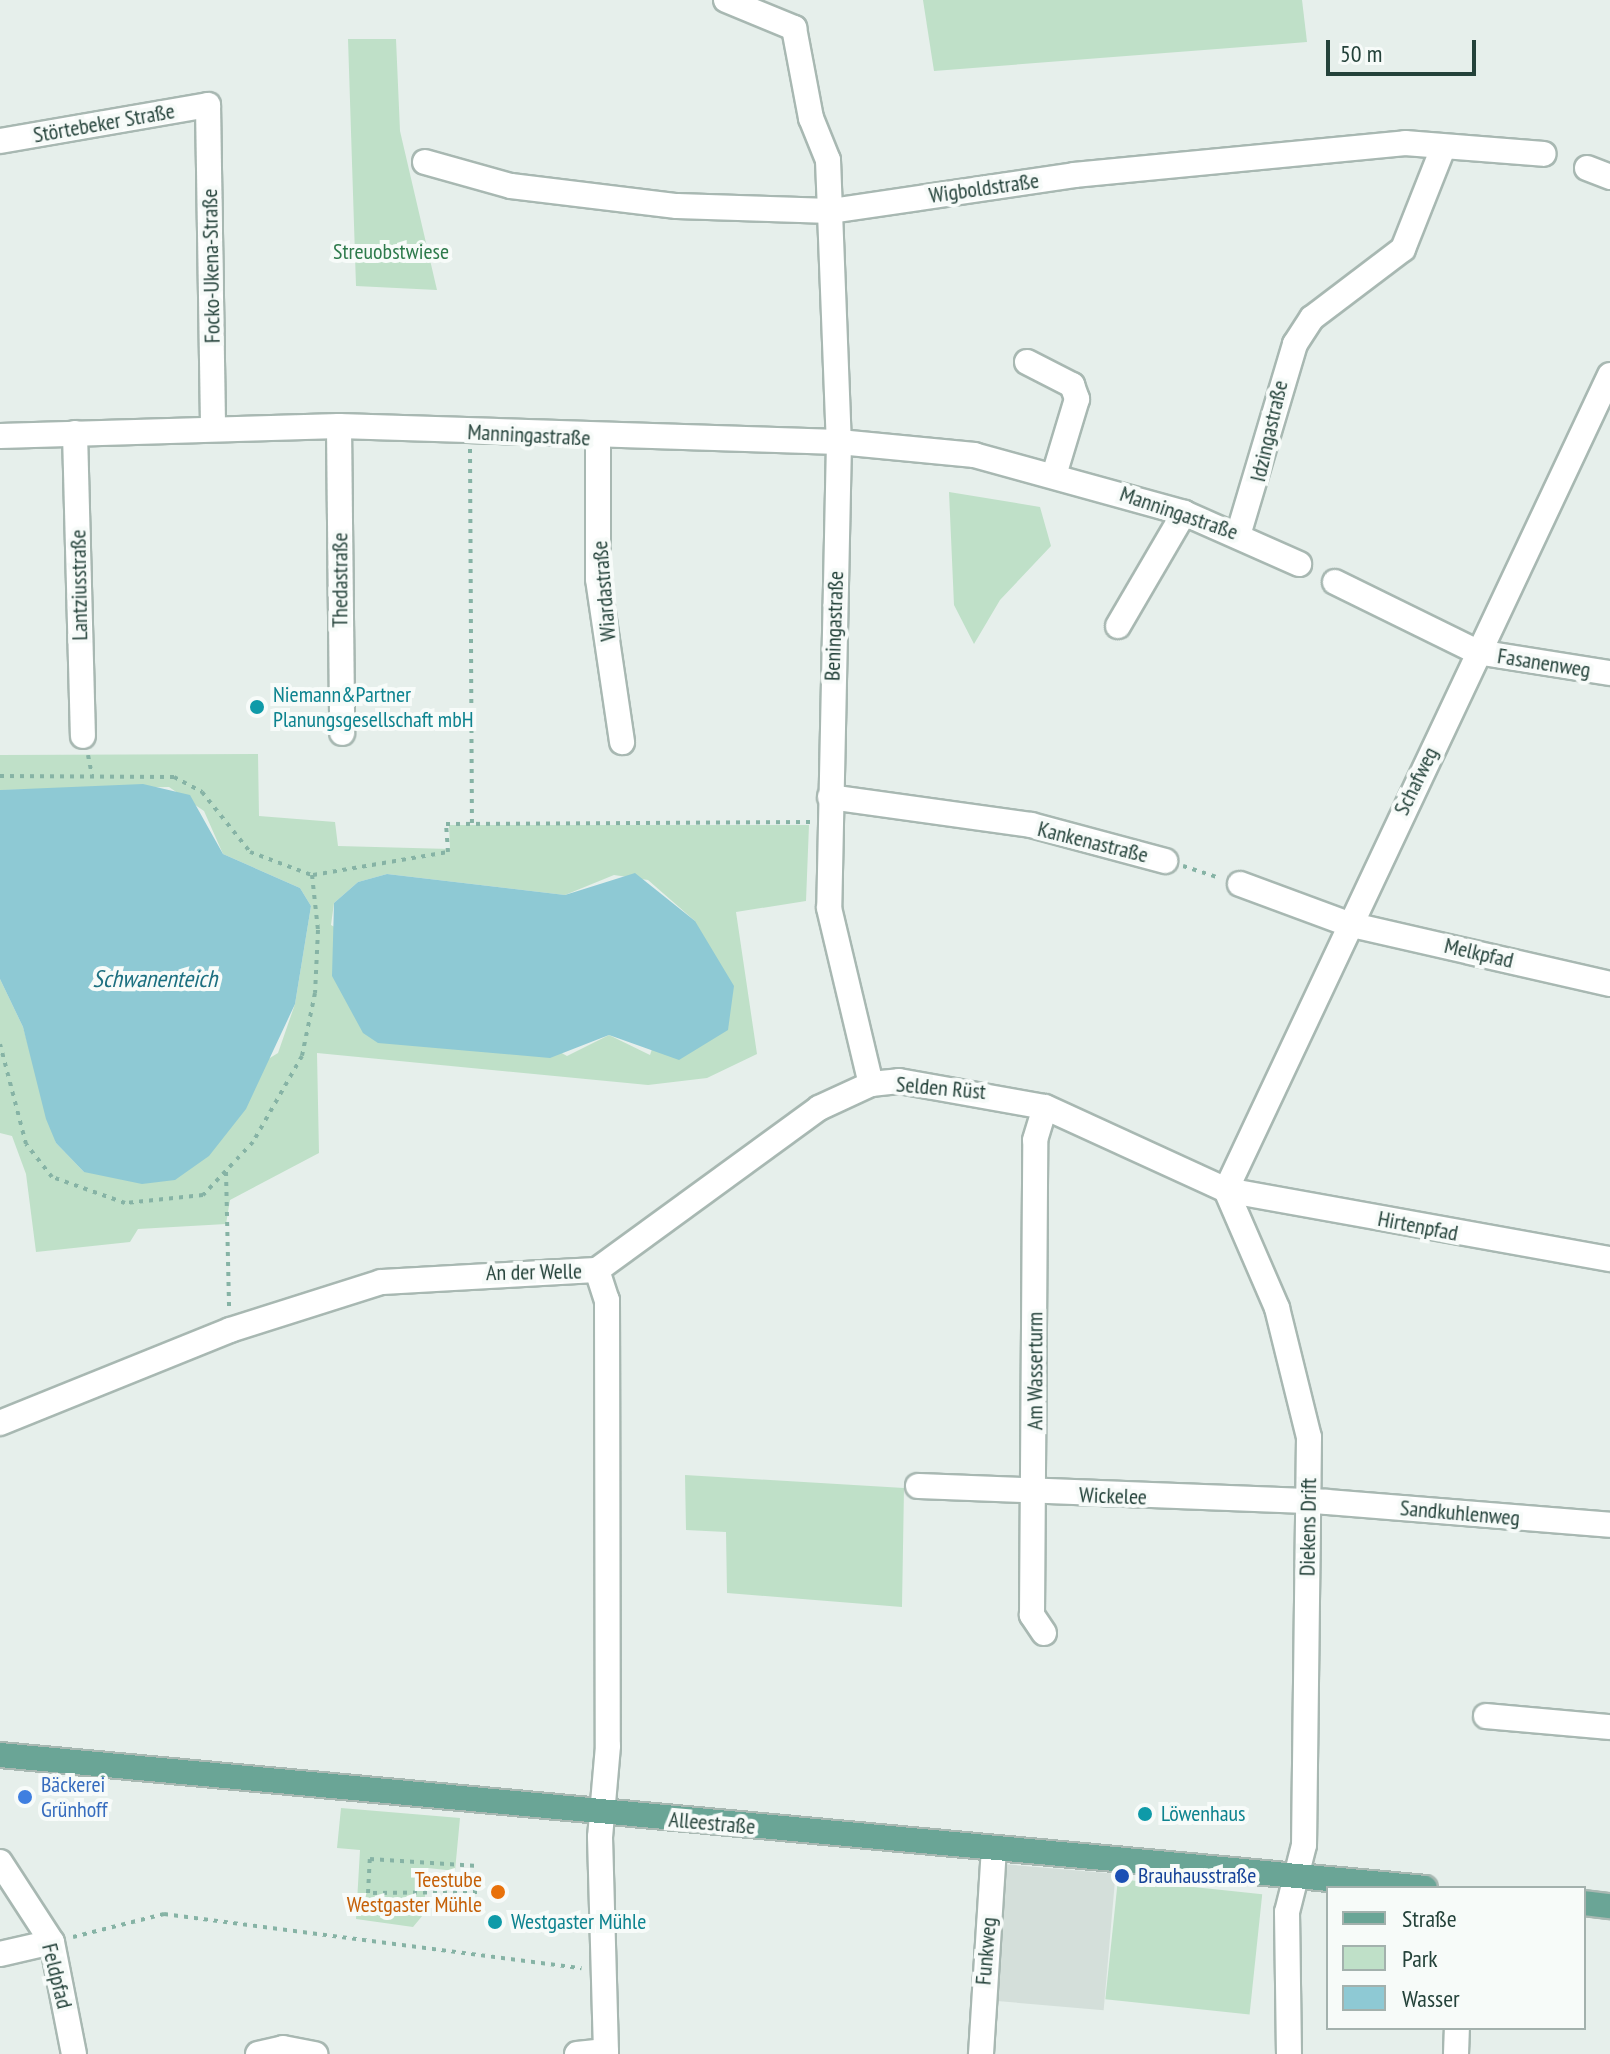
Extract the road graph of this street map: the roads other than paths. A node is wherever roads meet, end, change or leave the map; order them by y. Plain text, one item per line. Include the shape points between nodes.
1 (726, 0) edge
2 (208, 105) joint
3 (0, 141) edge
4 (1443, 148) junction
5 (1544, 154) dead end
6 (425, 162) dead end
7 (1587, 168) dead end
8 (1610, 177) edge
9 (831, 211) junction
10 (1027, 362) dead end
11 (1607, 390) edge
12 (339, 426) junction
13 (213, 427) junction
14 (75, 433) junction
15 (0, 436) edge
16 (598, 439) junction
17 (839, 442) junction
18 (1055, 472) junction
19 (1184, 513) junction
20 (1239, 532) junction
21 (1299, 564) dead end
22 (1335, 582) dead end
23 (1118, 626) dead end
24 (1477, 652) junction
25 (1610, 673) edge
26 (342, 733) dead end
27 (83, 736) dead end
28 (622, 742) dead end
29 (830, 797) junction
30 (1165, 861) road end
31 (1240, 884) road end
32 (1348, 924) junction
33 (1610, 984) edge
34 (871, 1084) junction
35 (1045, 1107) junction
36 (1226, 1190) junction
37 (1610, 1259) edge
38 (597, 1270) junction
39 (0, 1423) edge
40 (918, 1486) dead end
41 (1035, 1494) junction
42 (1309, 1501) junction
43 (1610, 1525) edge
44 (1044, 1633) dead end
45 (1486, 1716) dead end
46 (1610, 1727) edge
47 (0, 1755) edge
48 (604, 1813) junction
49 (994, 1848) junction
50 (0, 1862) edge
51 (1295, 1878) junction
52 (1399, 1886) edge
53 (1586, 1903) edge
54 (1610, 1906) edge
55 (52, 1942) junction
56 (0, 1954) edge
57 (1457, 2030) edge
58 (606, 2053) edge
59 (74, 2054) edge
60 (258, 2054) edge
61 (315, 2054) edge
62 (577, 2054) edge
63 (981, 2054) edge
64 (1289, 2054) edge
65 (1456, 2054) edge

1 - 9 street, Beningastraße via 794,28 828,163
2 - 3 street, Störtebeker Straße
2 - 13 street, Focko-Ukena-Straße
4 - 5 street, Wigboldstraße via 1469,143
4 - 9 street, Wigboldstraße via 1405,143 1074,175
4 - 20 street, Idzingastraße via 1403,249 1312,318 1295,344
6 - 9 street, Wigboldstraße via 511,186 586,196
7 - 8 street
9 - 17 street, Beningastraße
10 - 18 street via 1072,385 1077,399
11 - 24 street, Schafweg
12 - 13 street, Manningastraße
12 - 16 street, Manningastraße
12 - 26 street, Thedastraße
13 - 14 street, Manningastraße
14 - 15 street, Manningastraße
14 - 27 street, Lantziusstraße
16 - 17 street, Manningastraße
16 - 28 street, Wiardastraße via 598,579
17 - 18 street, Manningastraße via 974,455
17 - 29 street, Beningastraße
18 - 19 street, Manningastraße
19 - 20 street, Manningastraße
19 - 23 street
20 - 21 street, Manningastraße
22 - 24 street
24 - 25 street, Fasanenweg
24 - 32 street, Schafweg
29 - 30 street, Kankenastraße via 1031,825
29 - 34 street, Beningastraße via 829,908
31 - 32 street
32 - 33 street, Melkpfad
32 - 36 street, Schafweg
34 - 35 street, Selden Rüst via 977,1089
34 - 38 street, Selden Rüst via 819,1108
35 - 36 street, Selden Rüst
35 - 41 street, Am Wasserturm via 1035,1140
36 - 37 street, Hirtenpfad
36 - 42 street, Diekens Drift via 1298,1378 1309,1437
38 - 39 street, An der Welle via 412,1276 230,1330
38 - 48 street, An der Welle via 607,1300
40 - 41 street, Wickelee
41 - 42 street, Wickelee
41 - 44 street, Am Wasserturm via 1032,1615
42 - 43 street, Sandkuhlenweg
42 - 51 street, Diekens Drift via 1304,1845
45 - 46 street
47 - 48 main road, Alleestraße
48 - 49 main road, Alleestraße
48 - 58 street, An der Welle
49 - 51 main road, Alleestraße
49 - 63 street, Funkweg
50 - 55 street, Feldpfad
51 - 52 main road, Alleestraße
51 - 64 street via 1287,1912
53 - 54 main road
55 - 56 street
55 - 59 street, Feldpfad
57 - 65 street
58 - 62 street
60 - 61 street via 283,2048

